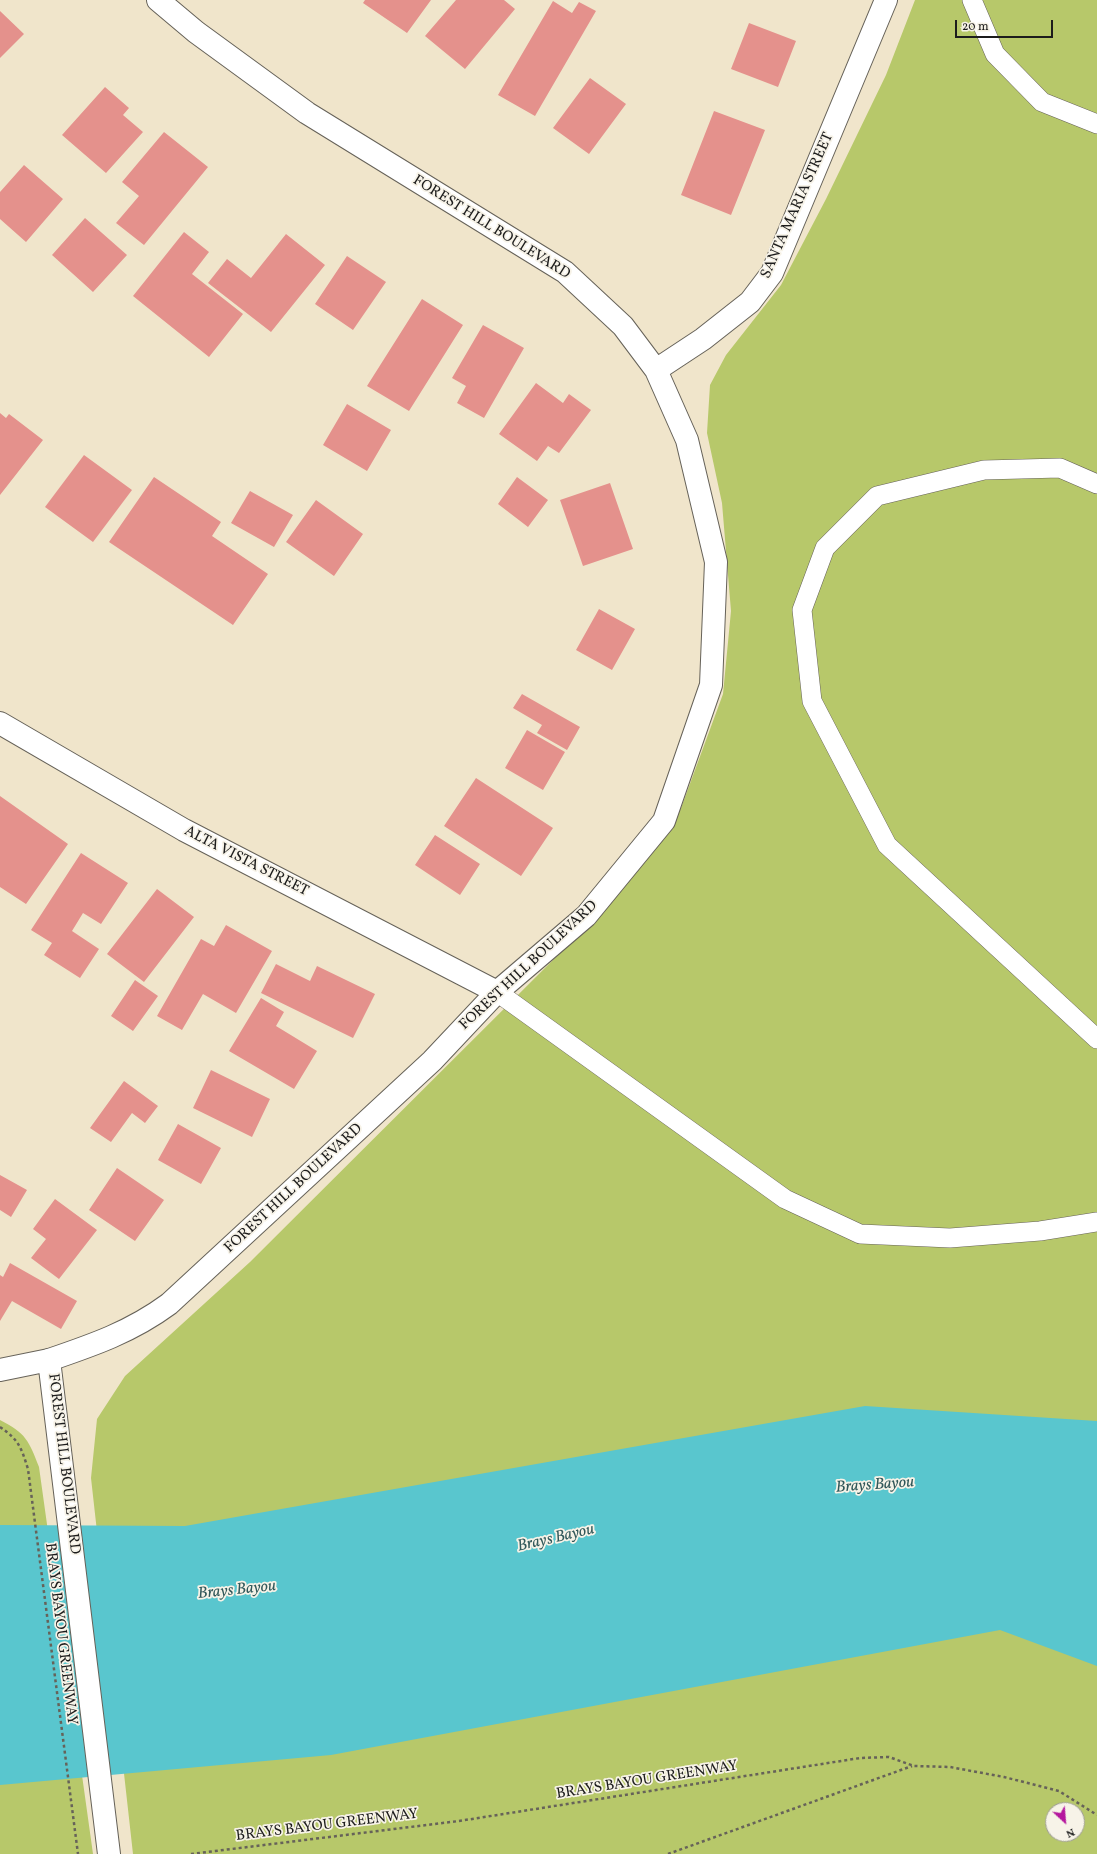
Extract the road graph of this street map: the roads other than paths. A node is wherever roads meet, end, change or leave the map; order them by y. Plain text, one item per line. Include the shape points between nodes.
1 (158, 0) edge
2 (886, 0) edge
3 (972, 0) edge
4 (1097, 124) edge
5 (656, 370) junction
6 (1097, 484) edge
7 (0, 722) edge
8 (497, 992) junction
9 (1097, 1039) edge
10 (1097, 1222) edge
11 (49, 1360) junction
12 (0, 1370) edge
13 (109, 1854) edge

1 - 5 street, FOREST HILL BOULEVARD via 196,32 307,113 565,272 624,326
2 - 5 street, SANTA MARIA STREET via 772,273 750,302
3 - 4 lane via 995,54 1042,102
5 - 8 street, FOREST HILL BOULEVARD via 687,440 716,562 711,685 664,821 586,916
6 - 9 lane via 1060,468 984,470 877,496 825,548 802,610 812,701 887,846
7 - 8 street, ALTA VISTA STREET via 184,830
8 - 10 lane via 786,1199 860,1234 950,1238 1040,1231
8 - 11 street, FOREST HILL BOULEVARD via 432,1061 169,1304 134,1328 115,1337
11 - 12 street
11 - 13 street, FOREST HILL BOULEVARD

